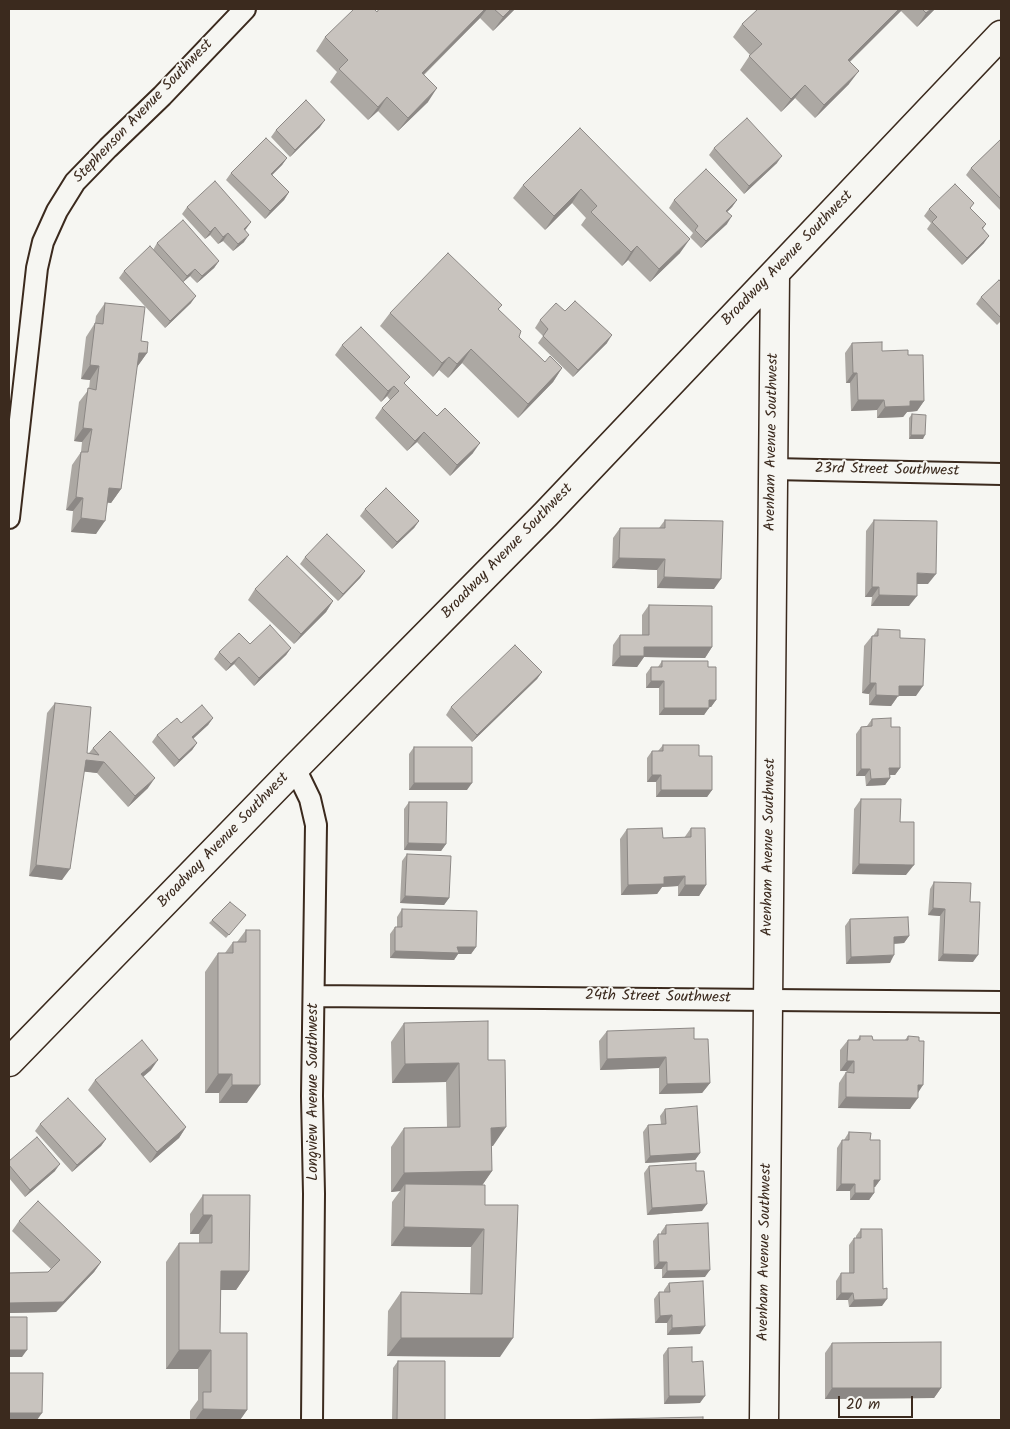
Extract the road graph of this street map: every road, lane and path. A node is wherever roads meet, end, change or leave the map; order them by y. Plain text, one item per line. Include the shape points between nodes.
1 (245, 9) edge
2 (1001, 36) edge
3 (775, 274) junction
4 (773, 469) junction
5 (1001, 474) edge
6 (9, 518) edge
7 (295, 768) junction
8 (314, 996) junction
9 (768, 1000) junction
10 (1001, 1002) edge
11 (9, 1062) edge
12 (312, 1420) edge
13 (764, 1420) edge

1 - 6 street, Stephenson Avenue Southwest via 75,182 57,211 36,268
2 - 3 street, Broadway Avenue Southwest
3 - 4 street, Avenham Avenue Southwest
3 - 7 street, Broadway Avenue Southwest via 540,520
4 - 5 street, 23rd Street Southwest
4 - 9 street, Avenham Avenue Southwest
7 - 8 street, Longview Avenue Southwest via 310,799 316,825
7 - 11 street, Broadway Avenue Southwest
8 - 9 street, 24th Street Southwest
8 - 12 street, Longview Avenue Southwest
9 - 10 street, 24th Street Southwest
9 - 13 street, Avenham Avenue Southwest

